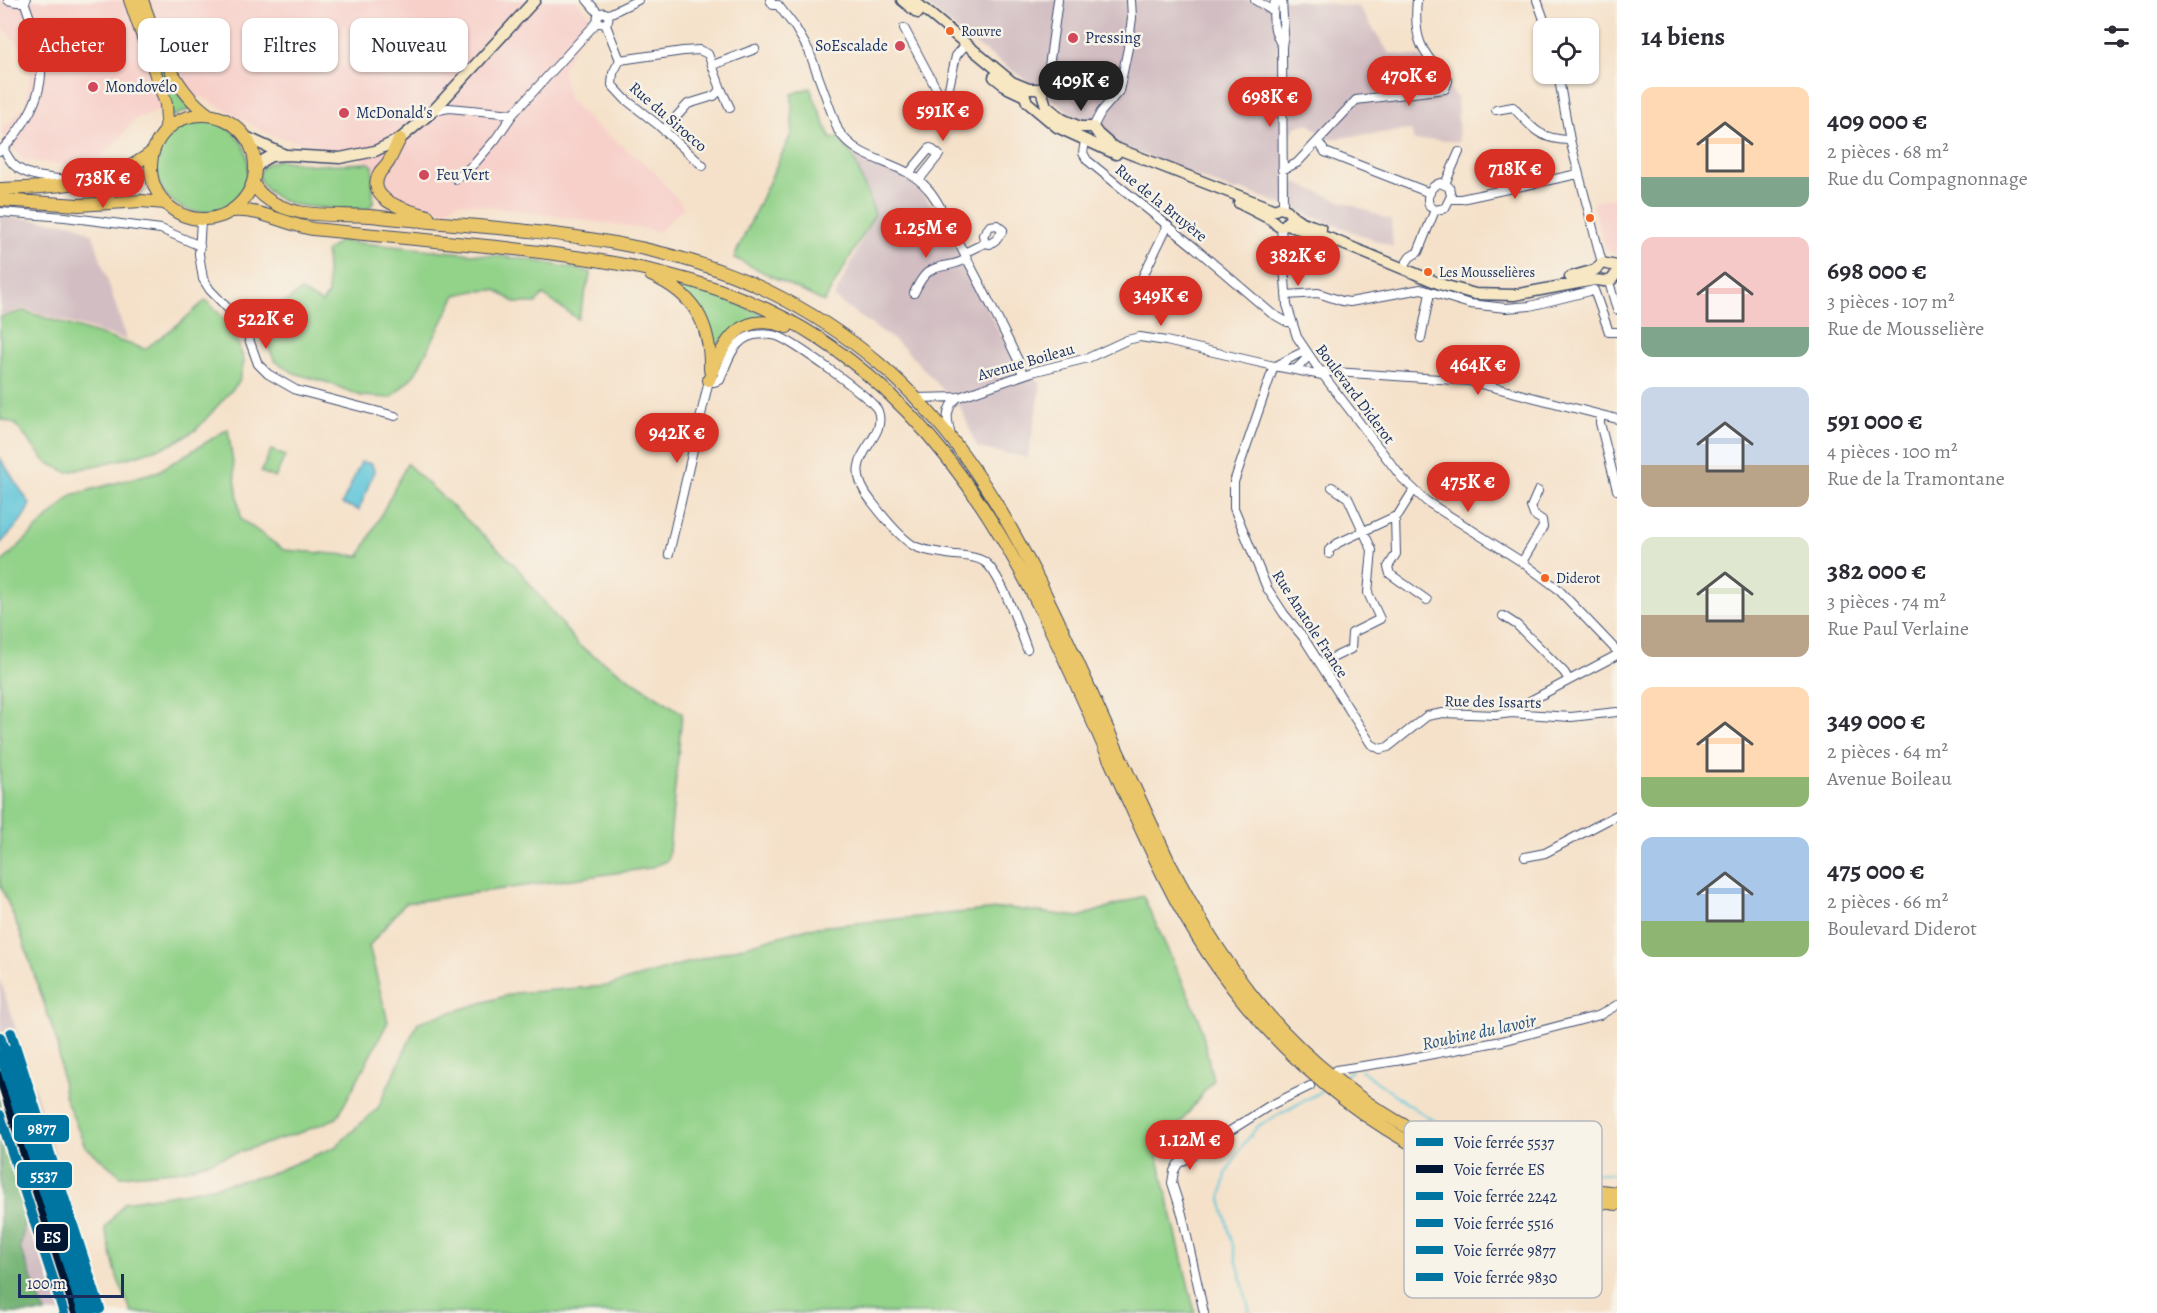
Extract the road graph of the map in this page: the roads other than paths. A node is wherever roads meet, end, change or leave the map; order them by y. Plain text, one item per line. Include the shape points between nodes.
1 (8, 0) edge
2 (25, 0) edge
3 (123, 0) edge
4 (130, 0) edge
5 (142, 0) edge
6 (535, 0) edge
7 (587, 0) edge
8 (638, 0) edge
9 (770, 0) edge
10 (905, 0) edge
11 (1058, 0) edge
12 (1131, 0) edge
13 (1255, 0) edge
14 (1275, 0) edge
15 (1282, 0) edge
16 (1417, 0) edge
17 (1537, 0) edge
18 (780, 2) edge
19 (1273, 10) junction
20 (602, 18) junction
21 (1543, 18) edge
22 (138, 24) joint
23 (904, 28) dead end
24 (1282, 46) junction
25 (964, 47) junction
26 (754, 49) dead end
27 (620, 60) junction
28 (713, 65) junction
29 (155, 72) edge
30 (1560, 84) edge
31 (721, 89) junction
32 (1041, 91) junction
33 (1027, 93) junction
34 (730, 108) dead end
35 (1496, 110) dead end
36 (433, 111) junction
37 (513, 114) junction
38 (209, 115) junction
39 (664, 130) junction
40 (165, 131) junction
41 (1092, 136) junction
42 (246, 137) junction
43 (400, 139) junction
44 (1570, 140) junction
45 (1318, 141) junction
46 (1, 150) edge
47 (153, 151) junction
48 (1459, 152) dead end
49 (286, 155) junction
50 (703, 166) dead end
51 (255, 168) junction
52 (1282, 170) junction
53 (910, 172) junction
54 (1578, 174) junction
55 (456, 179) dead end
56 (919, 180) junction
57 (84, 181) junction
58 (253, 183) junction
59 (1445, 184) junction
60 (0, 189) edge
61 (1430, 193) junction
62 (1450, 199) junction
63 (0, 200) edge
64 (165, 203) junction
65 (1435, 210) junction
66 (232, 211) junction
67 (0, 212) edge
68 (1281, 218) junction
69 (201, 220) junction
70 (455, 225) junction
71 (1168, 225) junction
72 (984, 243) dead end
73 (200, 246) junction
74 (966, 256) junction
75 (610, 261) junction
76 (1406, 262) junction
77 (1608, 272) edge
78 (1139, 284) dead end
79 (914, 293) dead end
80 (1430, 293) junction
81 (1286, 295) junction
82 (1617, 310) edge
83 (1292, 322) junction
84 (1617, 332) edge
85 (1297, 337) junction
86 (1421, 338) dead end
87 (1306, 351) junction
88 (1291, 357) junction
89 (1274, 366) junction
90 (1296, 369) junction
91 (1023, 375) junction
92 (1324, 376) junction
93 (710, 380) junction
94 (878, 383) junction
95 (959, 397) junction
96 (916, 398) junction
97 (395, 416) dead end
98 (1600, 416) junction
99 (1617, 419) edge
100 (951, 436) junction
101 (1332, 487) dead end
102 (1413, 490) junction
103 (1617, 490) edge
104 (1538, 491) dead end
105 (1395, 517) junction
106 (1363, 531) junction
107 (669, 554) dead end
108 (1329, 554) dead end
109 (1522, 562) junction
110 (1427, 600) dead end
111 (1503, 616) dead end
112 (1027, 649) dead end
113 (1617, 653) edge
114 (1320, 664) junction
115 (1569, 680) junction
116 (1617, 712) edge
117 (1511, 713) junction
118 (1380, 749) joint
119 (1617, 815) edge
120 (1525, 857) dead end
121 (1617, 1005) edge
122 (1336, 1070) dead end
123 (1310, 1086) dead end
124 (1404, 1125) edge
125 (1404, 1139) edge
126 (1602, 1191) edge
127 (1617, 1193) edge
128 (1602, 1202) edge
129 (1617, 1204) edge
130 (1204, 1313) edge

1 - 2 street
2 - 46 street via 39,49 42,85 35,105
3 - 22 main road
4 - 22 main road
5 - 38 main road via 180,87
6 - 36 main road
7 - 20 street
8 - 20 street
9 - 18 street via 773,4
10 - 25 main road
11 - 32 street via 1048,74
12 - 41 street via 1132,18 1119,91 1101,112
13 - 19 street
14 - 19 street
15 - 24 street
16 - 45 street via 1418,39 1427,58 1448,81 1445,89 1356,100
17 - 21 street
18 - 53 street via 809,51 844,140 862,153
19 - 24 street via 1275,35
20 - 27 street
20 - 37 street
23 - 25 street via 938,92 944,96 956,56
24 - 52 street, Boulevard Diderot
25 - 33 main road
26 - 28 street
27 - 28 street via 699,50 708,54
27 - 39 street, Rue du Sirocco via 612,85
28 - 31 street
29 - 40 main road via 166,104
30 - 44 street
31 - 34 street
31 - 39 street via 714,96 688,104
32 - 33 main road via 1035,88
32 - 41 main road via 1046,106
33 - 41 main road via 1027,102 1057,127
35 - 44 street via 1513,107 1539,135
36 - 37 street via 449,108
36 - 43 main road
37 - 55 street via 475,163
38 - 40 main road via 180,120
38 - 42 main road via 234,125
39 - 50 street, Rue du Sirocco
40 - 47 main road
41 - 68 main road
41 - 71 street, Rue de la Bruyère via 1083,153 1087,160
42 - 49 main road
42 - 51 main road via 255,157
43 - 49 main road via 375,151 340,158
43 - 70 main road via 380,172 380,194 395,205
44 - 54 street
45 - 52 street via 1297,163
45 - 61 street via 1325,152
46 - 57 street via 24,171
47 - 57 main road via 120,172
47 - 64 main road via 152,178
48 - 59 street
49 - 51 main road via 266,158
51 - 58 main road
52 - 68 street, Boulevard Diderot
53 - 56 street
53 - 56 street via 930,148 939,155
54 - 62 street
54 - 77 street
56 - 74 street via 929,190
57 - 60 main road
58 - 66 main road
58 - 70 main road via 261,195 300,212
59 - 61 street via 1434,186
59 - 62 street via 1451,190
61 - 65 street via 1429,204
62 - 65 street via 1445,208
63 - 64 main road via 79,205
64 - 69 main road via 175,212
65 - 76 street via 1418,252
66 - 69 main road
66 - 75 main road via 256,212 296,227
67 - 73 street via 161,229
68 - 76 main road
68 - 77 main road via 1443,285 1475,294 1514,295
68 - 81 street, Boulevard Diderot
69 - 73 street
70 - 96 main road via 627,245 674,255 732,275 794,304 844,335
71 - 78 street
71 - 83 street, Rue de la Bruyère via 1271,313
72 - 74 street
73 - 97 street via 203,279 239,320 258,364 268,374 296,390
74 - 79 street via 960,264 926,274
74 - 91 street
75 - 93 main road via 665,281 690,301 706,329
75 - 94 main road via 679,276 759,305 815,335
76 - 77 main road via 1454,282 1490,290 1524,288
77 - 82 street
80 - 81 street via 1421,289 1350,302 1318,293
80 - 84 street via 1470,304 1506,308 1594,290 1609,332
80 - 86 street
81 - 83 street, Boulevard Diderot
83 - 85 street, Boulevard Diderot
85 - 87 street, Boulevard Diderot
85 - 88 street
87 - 88 street
87 - 90 street via 1306,359
87 - 92 street, Boulevard Diderot
88 - 89 street
89 - 90 street, Avenue Boileau
89 - 91 street, Avenue Boileau via 1140,337 1088,358
89 - 114 street, Rue Anatole France via 1234,482 1234,508 1267,588
90 - 92 street, Avenue Boileau
91 - 95 street, Avenue Boileau
92 - 98 street, Avenue Boileau via 1337,373 1469,381
92 - 102 street, Boulevard Diderot
93 - 94 main road via 729,337 749,325 764,322 787,327
93 - 107 street
93 - 112 street via 720,380 741,341 753,335 777,336 841,377 878,408 877,429 861,456 861,486 917,547 984,561 1009,603
94 - 125 main road via 951,460 986,510 1050,628 1167,883 1228,983 1301,1064 1367,1118
95 - 96 street, Avenue Boileau
95 - 100 street, Avenue Boileau via 946,415
96 - 100 main road
98 - 99 street, Avenue Boileau
98 - 103 street
100 - 124 main road via 992,494 1029,560 1168,860 1230,965 1304,1053 1365,1102
101 - 106 street via 1348,498
102 - 105 street
102 - 109 street, Boulevard Diderot
104 - 109 street via 1531,507 1543,527
105 - 106 street
105 - 110 street via 1396,554 1388,567 1390,574
106 - 108 street via 1338,543
106 - 114 street via 1372,550 1368,592 1380,619 1352,633 1351,649
109 - 113 street, Boulevard Diderot via 1568,597
111 - 115 street via 1517,625
113 - 115 street
114 - 118 street, Rue Anatole France via 1371,744
115 - 117 street
116 - 117 street, Rue des Issarts via 1570,717
117 - 118 street, Rue des Issarts via 1443,712 1427,716
119 - 120 street via 1545,853
121 - 122 street via 1588,1018 1502,1041
123 - 130 street via 1269,1106 1178,1164 1174,1172 1173,1183
126 - 127 main road
128 - 129 main road

